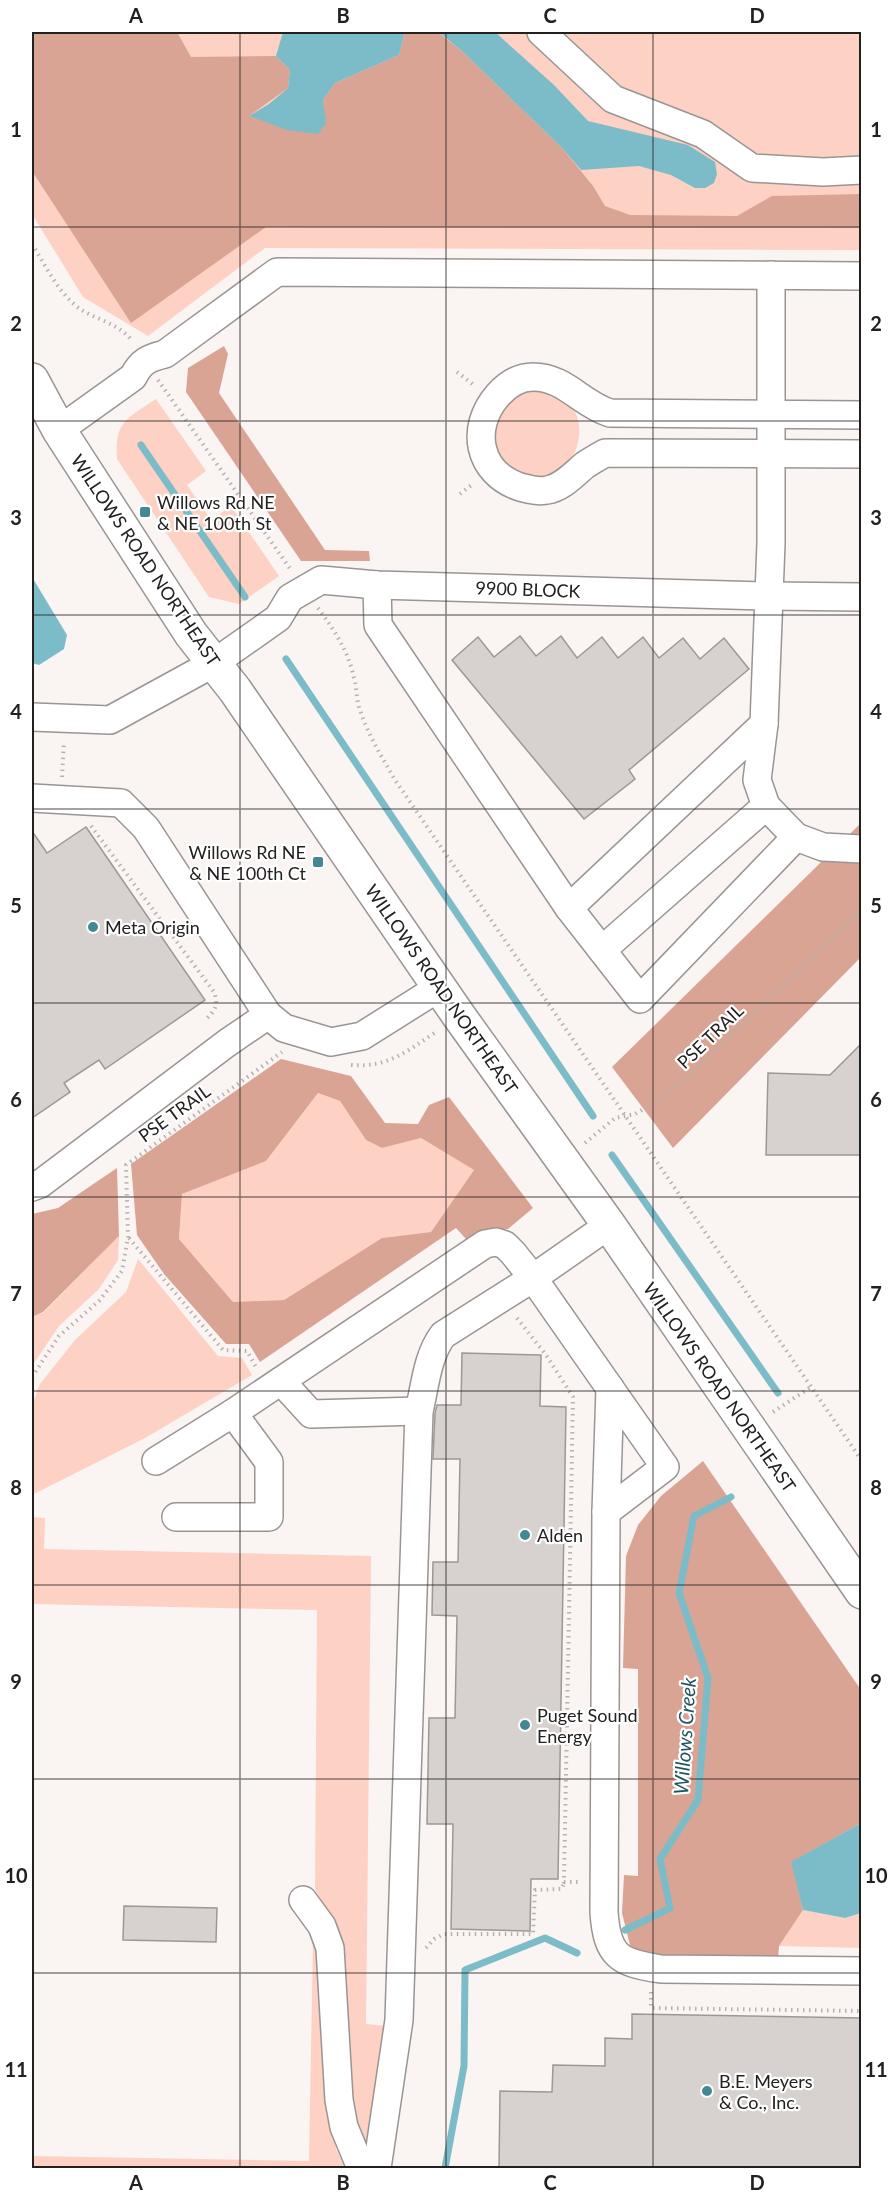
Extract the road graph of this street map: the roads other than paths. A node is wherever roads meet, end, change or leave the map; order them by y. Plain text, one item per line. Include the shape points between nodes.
1 (541, 32) edge
2 (861, 170) edge
3 (771, 275) junction
4 (861, 276) edge
5 (32, 380) edge
6 (771, 414) junction
7 (861, 414) edge
8 (59, 430) junction
9 (771, 453) junction
10 (861, 454) edge
11 (377, 585) junction
12 (768, 596) junction
13 (861, 597) edge
14 (214, 663) junction
15 (32, 717) edge
16 (764, 724) junction
17 (32, 798) edge
18 (766, 806) junction
19 (796, 837) junction
20 (861, 849) edge
21 (569, 908) junction
22 (602, 950) junction
23 (440, 987) junction
24 (268, 1015) junction
25 (32, 1187) edge
26 (609, 1225) junction
27 (533, 1278) junction
28 (281, 1381) junction
29 (610, 1388) junction
30 (419, 1411) junction
31 (233, 1413) junction
32 (156, 1461) dead end
33 (606, 1512) junction
34 (176, 1517) dead end
35 (861, 1592) edge
36 (303, 1900) dead end
37 (861, 1971) edge
38 (361, 2169) edge
39 (377, 2169) edge

1 - 2 lane via 613,99 703,134 752,168
3 - 4 lane
3 - 6 lane
3 - 8 lane via 277,272 165,354 140,364 133,377
5 - 8 main road, WILLOWS ROAD NORTHEAST
6 - 7 lane
6 - 9 lane
6 - 9 lane via 610,413 554,379 531,377 508,384 484,415 480,434 484,456 492,468 506,482 530,490 548,490 567,481 605,453
8 - 14 main road, WILLOWS ROAD NORTHEAST via 191,634
9 - 10 lane
9 - 12 lane
11 - 12 lane, 9900 BLOCK via 397,571 438,572 466,587
11 - 14 lane via 321,580 290,598 278,618
11 - 21 lane via 378,625
12 - 13 lane, 9900 BLOCK
12 - 16 lane
14 - 15 lane via 110,720
14 - 23 main road, WILLOWS ROAD NORTHEAST
16 - 18 lane via 757,780
16 - 21 lane
17 - 24 lane via 121,803 146,828
18 - 19 lane
18 - 22 lane
19 - 20 lane via 823,847
19 - 22 lane via 640,999
21 - 22 lane
23 - 24 lane via 362,1036 331,1042 284,1028
23 - 26 main road, WILLOWS ROAD NORTHEAST
24 - 25 lane
26 - 27 lane
26 - 35 main road, WILLOWS ROAD NORTHEAST
27 - 28 lane via 505,1245 485,1244
27 - 29 lane
27 - 30 lane via 443,1335 432,1355
28 - 30 lane via 311,1414
28 - 31 lane
29 - 33 lane
29 - 33 lane via 665,1467
30 - 39 lane via 399,2020
31 - 32 lane
31 - 34 lane via 269,1462 269,1517
33 - 37 lane via 604,1912 610,1945 620,1957 636,1966 661,1969
36 - 38 lane via 322,1926 330,1948 339,2100 344,2127

